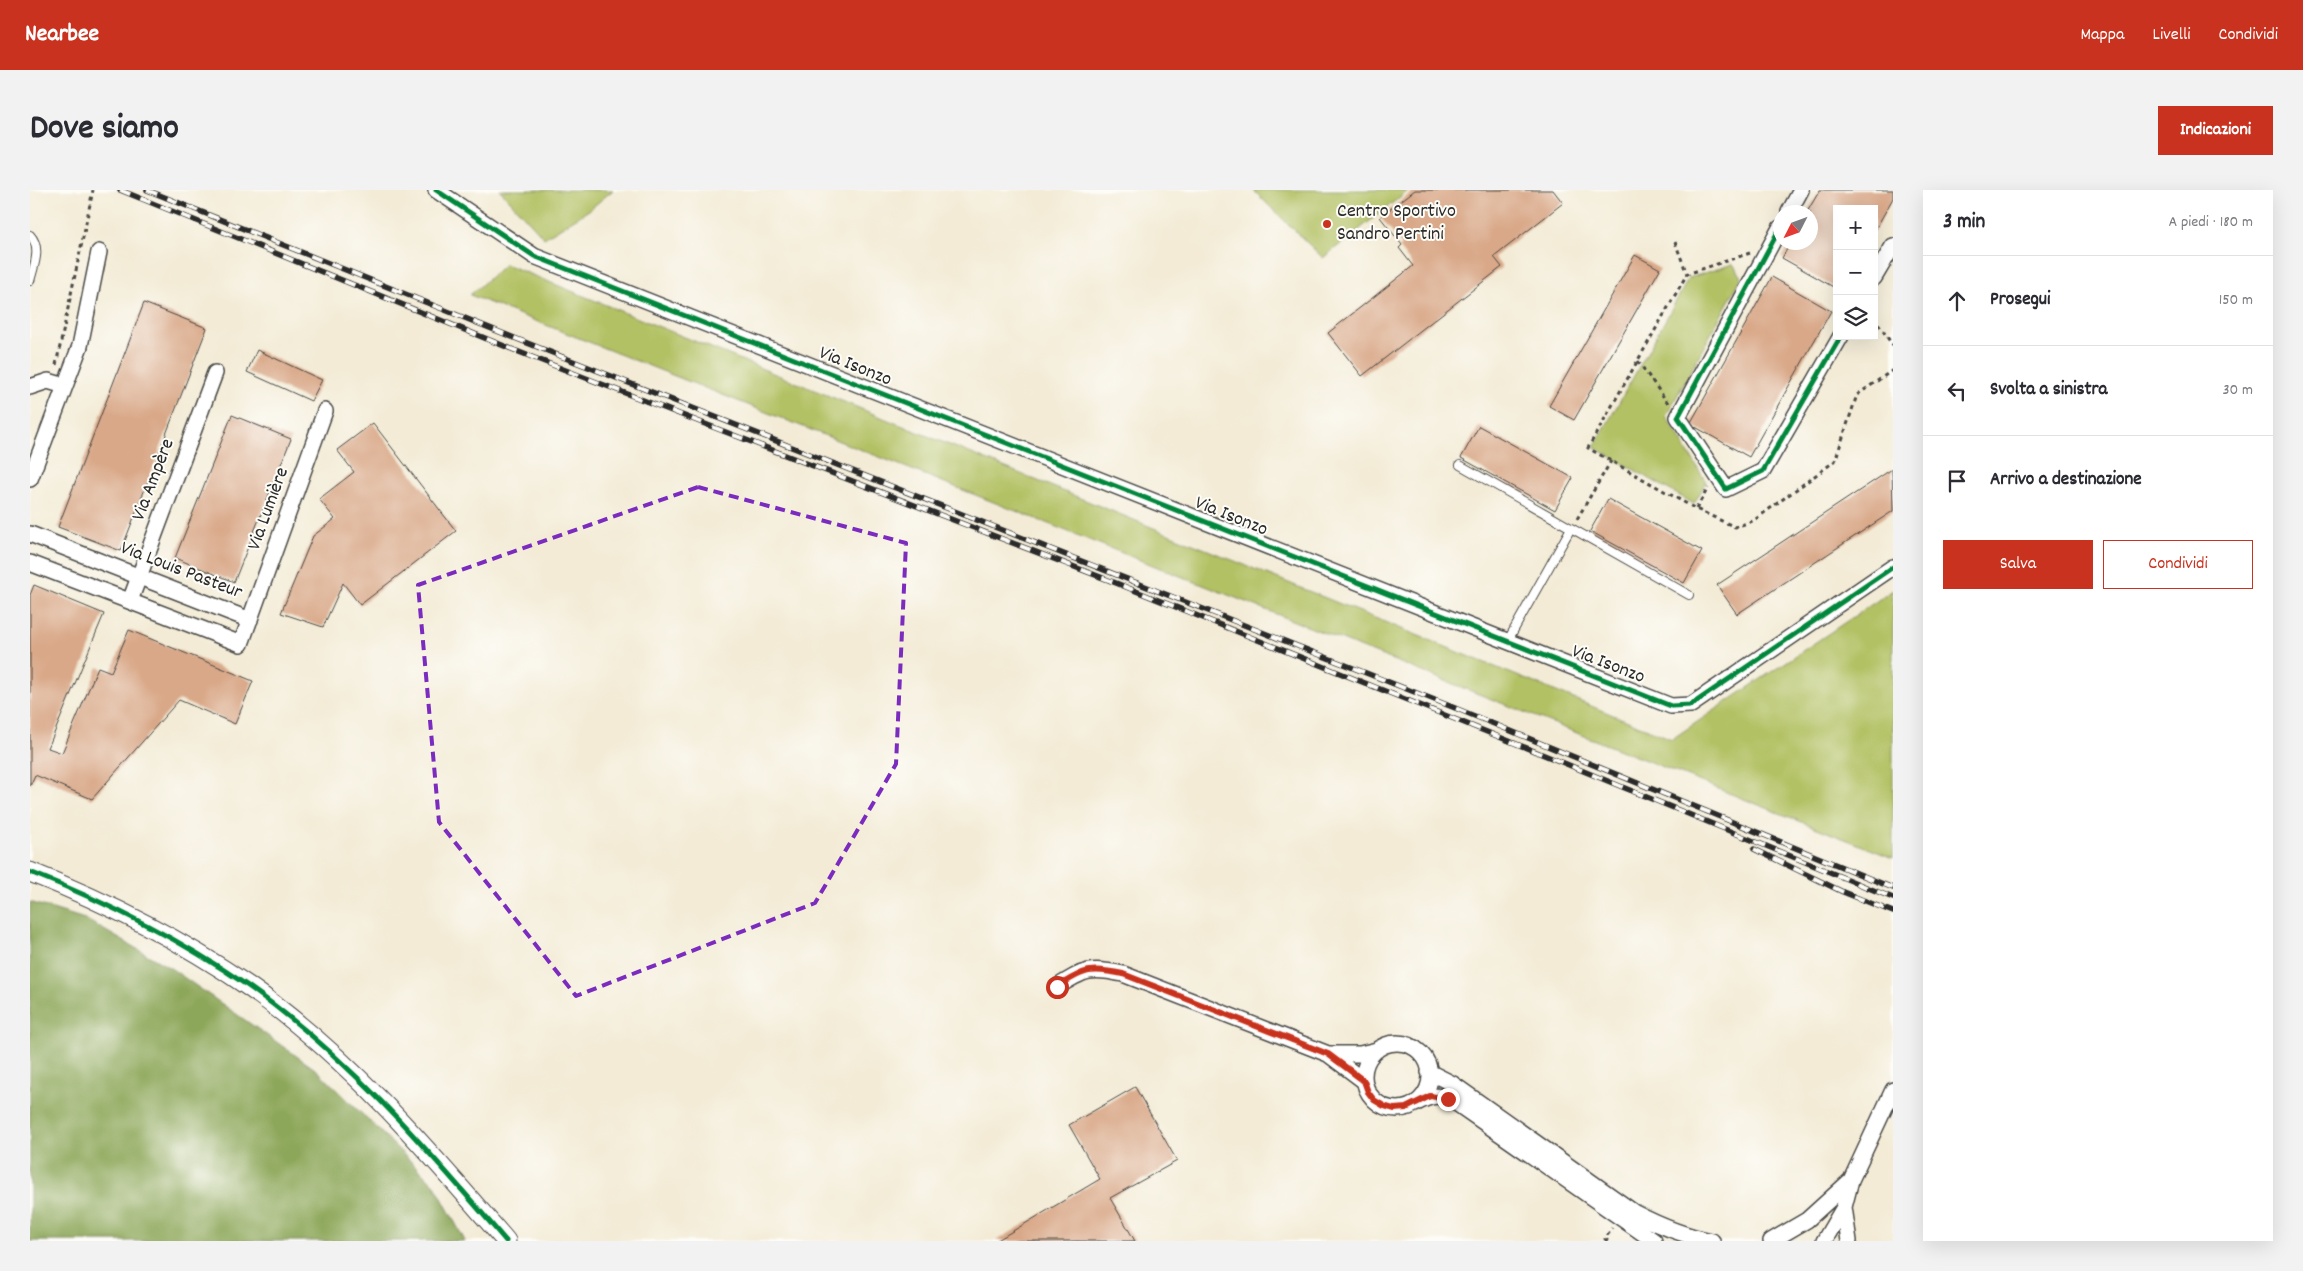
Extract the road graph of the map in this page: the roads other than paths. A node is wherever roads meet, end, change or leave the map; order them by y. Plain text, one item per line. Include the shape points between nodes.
1 (436, 190) edge
2 (1800, 190) edge
3 (1792, 205) edge
4 (30, 234) edge
5 (1773, 244) edge
6 (1893, 246) edge
7 (99, 252) dead end
8 (1878, 271) edge
9 (30, 281) edge
10 (1839, 340) edge
11 (215, 373) dead end
12 (65, 386) junction
13 (30, 387) edge
14 (325, 411) dead end
15 (1460, 465) dead end
16 (30, 479) edge
17 (1571, 528) junction
18 (30, 534) edge
19 (30, 563) edge
20 (1893, 567) edge
21 (139, 576) junction
22 (1689, 595) dead end
23 (130, 601) junction
24 (250, 620) junction
25 (1507, 642) junction
26 (30, 872) edge
27 (1057, 987) dead end
28 (1377, 1050) junction
29 (1328, 1054) junction
30 (1429, 1072) junction
31 (1364, 1081) junction
32 (1893, 1090) edge
33 (1415, 1104) junction
34 (1851, 1180) junction
35 (1844, 1207) junction
36 (506, 1241) edge
37 (1654, 1241) edge
38 (1712, 1241) edge
39 (1771, 1241) edge
40 (1824, 1241) edge
41 (1848, 1241) edge

1 - 25 street, Via Isonzo via 534,256
2 - 3 street
4 - 9 lane via 36,242 37,255
5 - 10 street via 1678,417 1726,489 1763,471
6 - 8 street
7 - 12 street via 80,346
11 - 21 street, Via Ampère
12 - 13 street via 48,381
12 - 16 street
14 - 24 street, Via Lumière
15 - 17 lane
17 - 22 lane
17 - 25 lane
18 - 21 street, Via Louis Pasteur
19 - 23 street, Via Louis Pasteur
20 - 25 street, Via Isonzo via 1691,705 1671,706
21 - 23 street, Via Ampère
21 - 24 street, Via Louis Pasteur
23 - 24 street, Via Louis Pasteur via 241,644
26 - 36 street via 109,905 205,957 249,986 352,1073 406,1126
27 - 29 street via 1074,976 1098,969 1123,974
28 - 29 street via 1360,1054
28 - 30 street via 1394,1044 1413,1048 1426,1062
28 - 31 street via 1369,1059
29 - 31 street
30 - 33 street via 1426,1090
30 - 38 street via 1453,1084 1636,1212 1671,1230
31 - 33 street via 1374,1100 1384,1106 1400,1109
32 - 34 street
33 - 37 street via 1437,1095 1459,1105
34 - 35 street
34 - 39 street via 1808,1220
35 - 40 street
35 - 41 street

